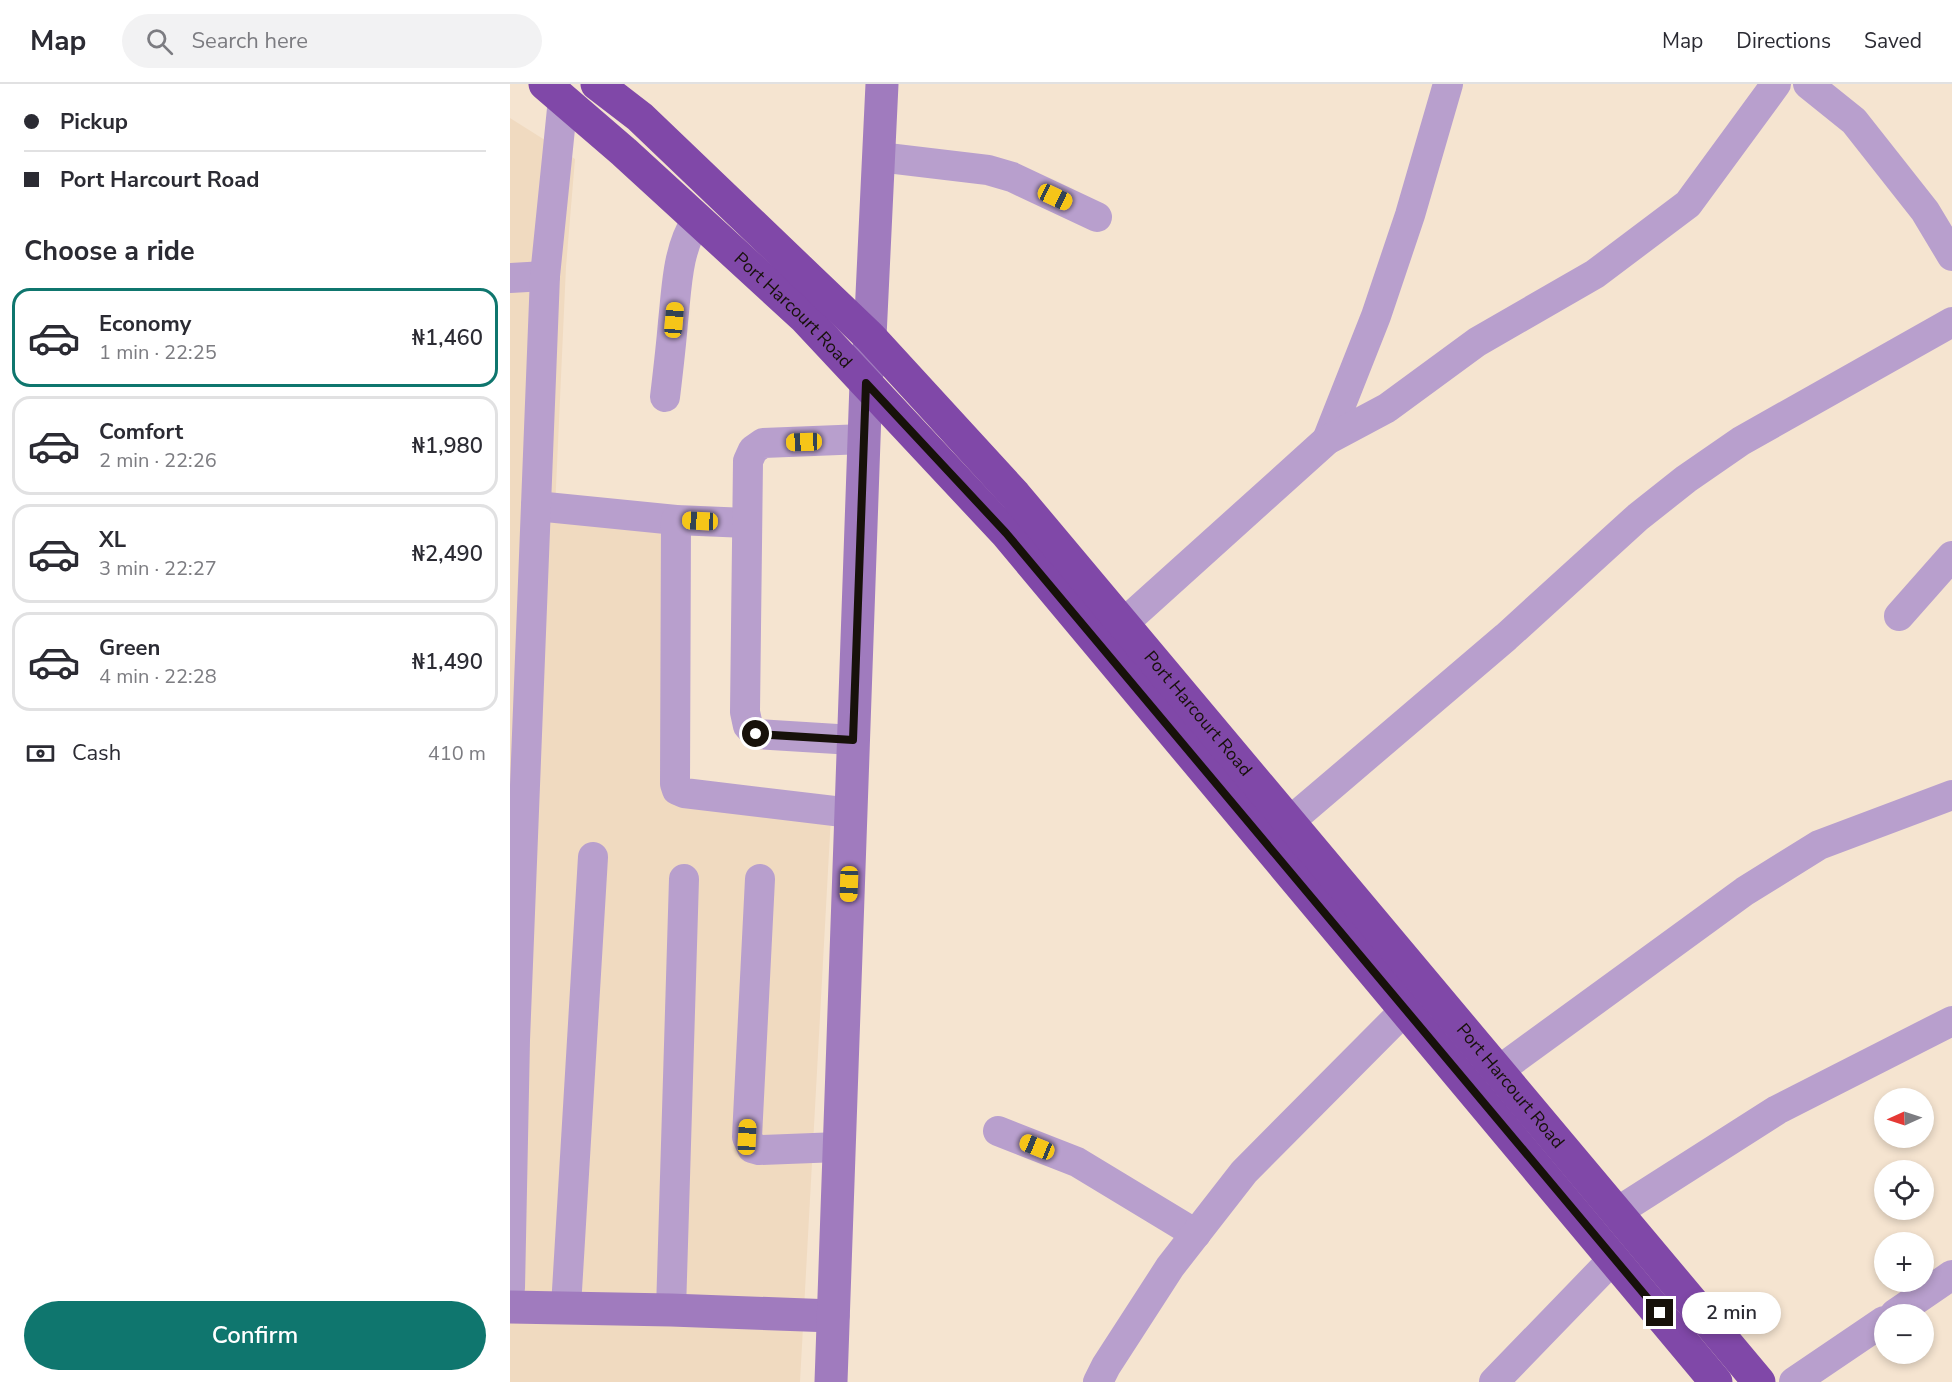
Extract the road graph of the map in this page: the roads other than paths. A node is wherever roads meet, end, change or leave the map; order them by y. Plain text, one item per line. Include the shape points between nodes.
1 (597, 84) edge
2 (882, 84) edge
3 (1448, 84) edge
4 (1776, 84) edge
5 (1808, 84) edge
6 (554, 92) edge
7 (879, 157) junction
8 (1097, 217) dead end
9 (697, 219) junction
10 (1952, 256) edge
11 (545, 276) junction
12 (510, 279) edge
13 (1952, 322) edge
14 (870, 337) junction
15 (866, 383) junction
16 (665, 397) dead end
17 (864, 439) junction
18 (1327, 440) junction
19 (536, 506) junction
20 (676, 520) junction
21 (747, 523) junction
22 (1952, 556) edge
23 (1899, 616) dead end
24 (1124, 623) junction
25 (853, 740) junction
26 (1952, 795) edge
27 (851, 813) junction
28 (1289, 822) junction
29 (593, 857) dead end
30 (684, 879) dead end
31 (760, 879) dead end
32 (1406, 1009) junction
33 (1952, 1021) edge
34 (1498, 1071) junction
35 (998, 1131) dead end
36 (839, 1147) junction
37 (1617, 1212) junction
38 (1196, 1234) junction
39 (1614, 1258) junction
40 (1952, 1275) edge
41 (510, 1288) edge
42 (1910, 1304) edge
43 (510, 1307) edge
44 (566, 1307) junction
45 (671, 1310) junction
46 (833, 1316) junction
47 (1874, 1328) edge
48 (831, 1382) edge
49 (1098, 1382) edge
50 (1494, 1382) edge
51 (1716, 1382) edge
52 (1759, 1382) edge
53 (1794, 1382) edge

1 - 14 highway, Port Harcourt Road via 640,117
2 - 7 street
3 - 18 street via 1376,316
4 - 18 street via 1688,204 1595,274 1477,342 1388,408
5 - 10 street via 1854,121 1924,211
6 - 9 highway, Port Harcourt Road
6 - 11 street
7 - 8 street via 988,170 1012,177
7 - 14 street
9 - 15 highway, Port Harcourt Road via 804,317
9 - 16 street via 677,273
11 - 12 street
11 - 19 street
13 - 28 street via 1741,441 1686,479
14 - 15 street
14 - 24 highway, Port Harcourt Road via 1015,495
15 - 17 street
15 - 32 highway, Port Harcourt Road via 1006,533
17 - 21 street via 763,443 753,450 748,461
17 - 25 street
18 - 24 street
19 - 20 street
19 - 41 street via 515,1040
20 - 21 street
20 - 27 street via 677,790
21 - 25 street via 748,726 756,734
22 - 23 street
24 - 28 highway, Port Harcourt Road
25 - 27 street
26 - 34 street via 1819,845 1745,891
27 - 36 street
28 - 34 highway, Port Harcourt Road
29 - 44 street
30 - 45 street
31 - 36 street via 747,1137 752,1148 759,1150
32 - 38 street via 1244,1172
32 - 39 highway, Port Harcourt Road
33 - 37 street via 1777,1110
34 - 37 highway, Port Harcourt Road
35 - 38 street via 1077,1162
36 - 46 street
37 - 52 highway, Port Harcourt Road
38 - 49 street
39 - 50 street
39 - 51 highway, Port Harcourt Road
40 - 42 street
43 - 44 street
44 - 45 street
45 - 46 street
46 - 48 street
47 - 53 street

